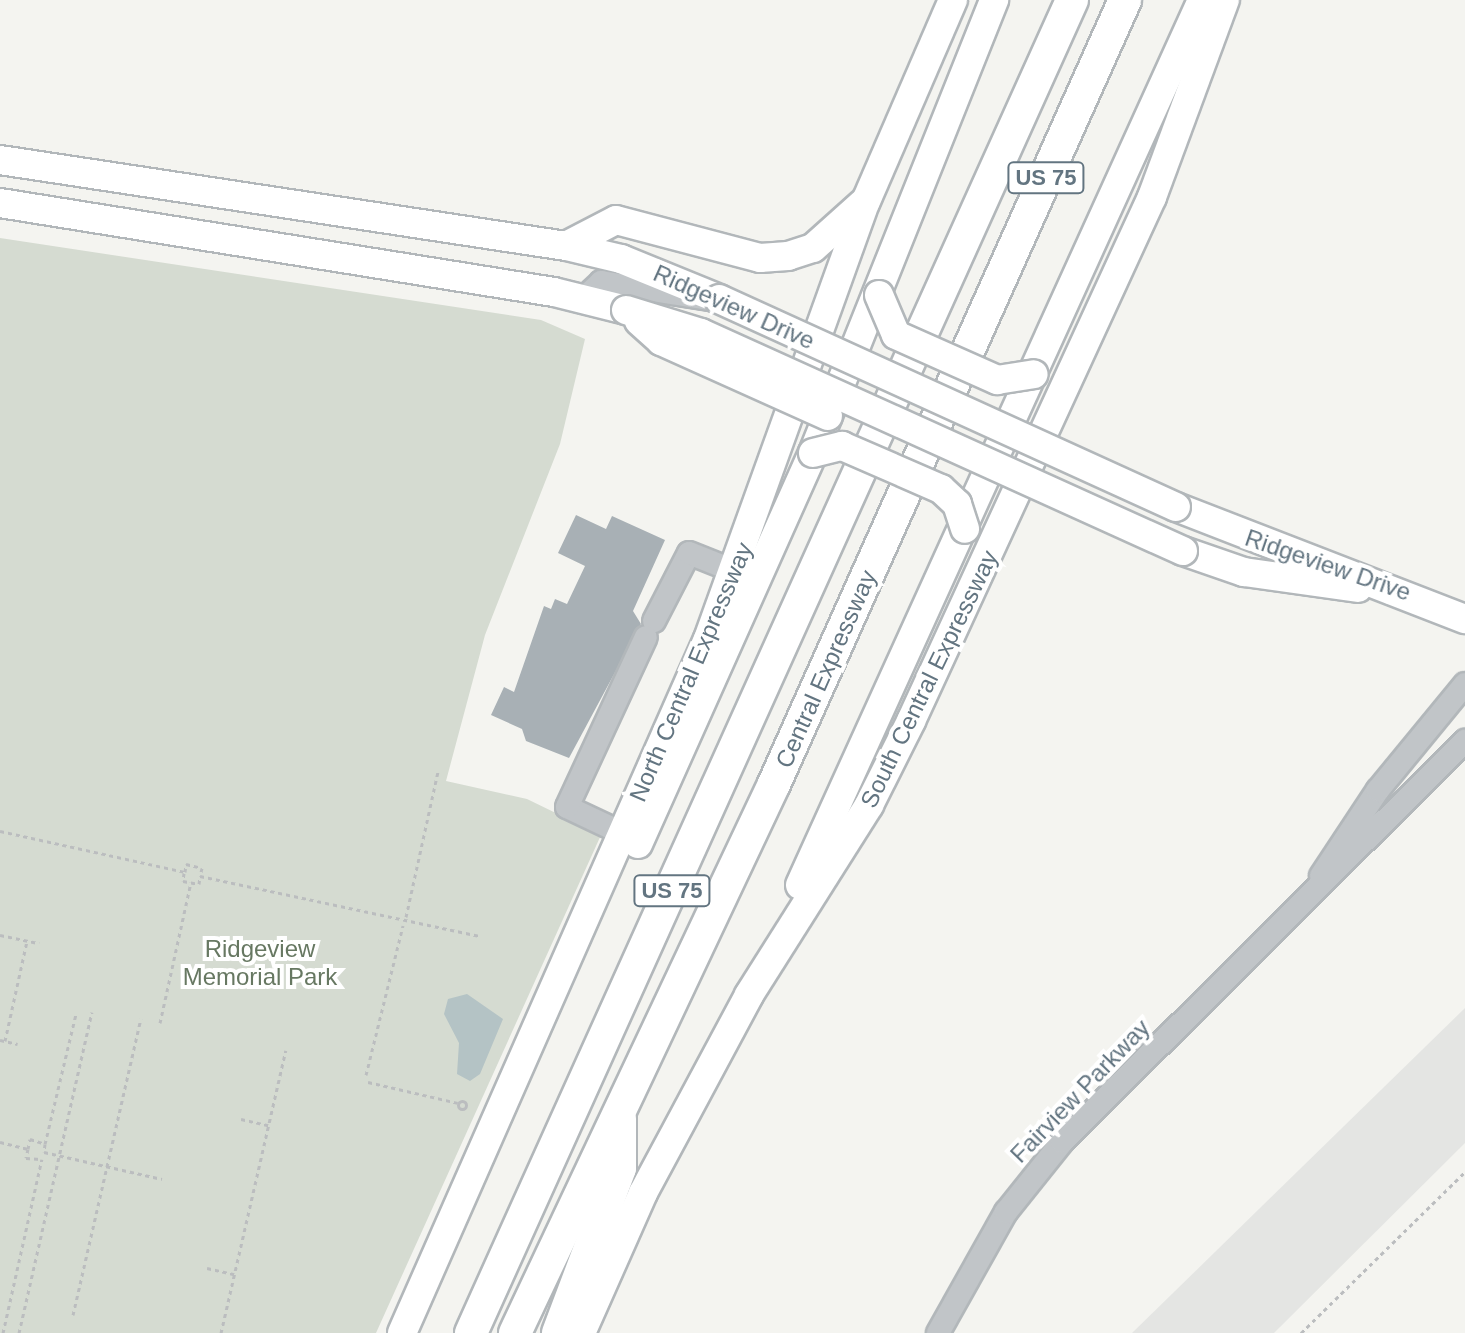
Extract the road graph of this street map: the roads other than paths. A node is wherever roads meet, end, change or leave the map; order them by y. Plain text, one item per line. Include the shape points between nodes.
1 (953, 0) edge
2 (994, 0) edge
3 (1072, 0) edge
4 (1125, 0) edge
5 (1202, 0) edge
6 (1225, 0) edge
7 (0, 160) edge
8 (281, 201) junction
9 (866, 201) junction
10 (0, 203) edge
11 (273, 246) junction
12 (566, 246) junction
13 (879, 295) junction
14 (583, 299) junction
15 (719, 299) junction
16 (851, 360) junction
17 (1034, 374) junction
18 (832, 406) junction
19 (1009, 433) junction
20 (813, 453) junction
21 (993, 467) junction
22 (965, 529) junction
23 (734, 571) junction
24 (1426, 598) junction
25 (1465, 619) edge
26 (1465, 684) edge
27 (1465, 741) edge
28 (624, 834) junction
29 (1295, 914) junction
30 (749, 995) junction
31 (517, 1074) junction
32 (620, 1109) junction
33 (402, 1333) edge
34 (471, 1333) edge
35 (515, 1333) edge
36 (558, 1333) edge
37 (581, 1333) edge
38 (938, 1333) edge

1 - 9 main road, North Central Expressway
2 - 13 main road
3 - 34 highway, Central Expressway / US 75
4 - 32 highway, Central Expressway / US 75 via 774,784
5 - 17 main road
6 - 30 main road, South Central Expressway via 1146,211 911,721 869,805
7 - 8 main road, Ridgeview Drive
8 - 11 main road
8 - 12 main road, Ridgeview Drive
9 - 12 main road via 813,248 788,256 760,258 616,220
9 - 23 main road, North Central Expressway
10 - 11 main road, Ridgeview Drive
11 - 14 main road, Ridgeview Drive
12 - 15 main road, Ridgeview Drive via 621,259
13 - 16 main road
13 - 17 main road, bridge via 896,335 997,380
14 - 15 street via 601,282
14 - 18 main road, Ridgeview Drive, bridge via 701,333
15 - 16 main road, Ridgeview Drive, bridge
16 - 18 main road
16 - 19 main road, Ridgeview Drive, bridge
17 - 19 main road
18 - 20 main road
18 - 21 main road, Ridgeview Drive, bridge
19 - 21 main road
19 - 24 main road, Ridgeview Drive, bridge via 1236,533
20 - 22 main road, bridge via 842,446 941,489 957,504
20 - 31 main road via 727,652 557,1013
21 - 22 main road
21 - 24 main road, Ridgeview Drive, bridge via 1183,551 1244,572
22 - 30 main road
23 - 28 main road, North Central Expressway
23 - 28 street via 689,553 567,807
24 - 25 main road, Ridgeview Drive
26 - 29 street, Fairview Parkway via 1378,790
27 - 29 street, Fairview Parkway
28 - 31 main road, North Central Expressway
29 - 38 street, Fairview Parkway via 1046,1160 982,1250
30 - 37 main road, South Central Expressway via 643,1193
31 - 33 main road, North Central Expressway
32 - 35 highway, Central Expressway / US 75
32 - 36 highway via 620,1168

